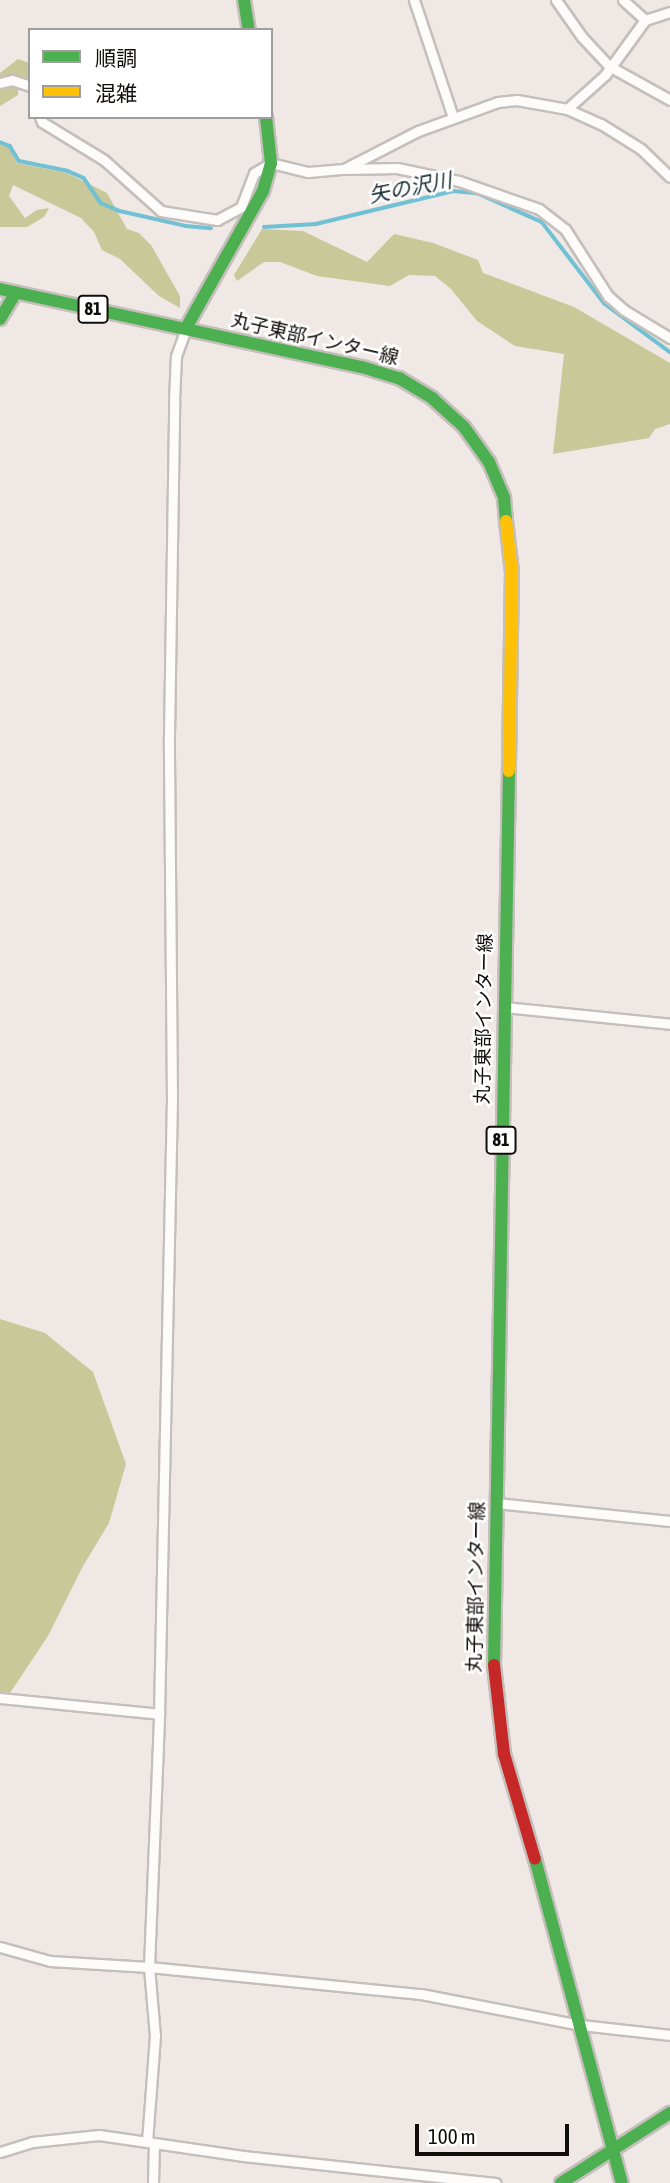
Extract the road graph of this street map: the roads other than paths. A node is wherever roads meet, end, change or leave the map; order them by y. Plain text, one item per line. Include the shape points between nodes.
1 (244, 0) edge
2 (414, 0) edge
3 (556, 0) edge
4 (623, 0) edge
5 (670, 12) edge
6 (645, 20) junction
7 (249, 28) edge
8 (610, 66) junction
9 (0, 83) edge
10 (28, 85) edge
11 (670, 100) edge
12 (567, 109) junction
13 (453, 117) junction
14 (41, 119) edge
15 (266, 119) edge
16 (271, 163) junction
17 (344, 169) junction
18 (670, 177) edge
19 (0, 289) edge
20 (16, 292) junction
21 (0, 319) edge
22 (186, 328) junction
23 (670, 338) edge
24 (504, 1007) junction
25 (670, 1024) edge
26 (496, 1503) junction
27 (670, 1521) edge
28 (0, 1698) edge
29 (159, 1714) junction
30 (0, 1947) edge
31 (149, 1967) junction
32 (581, 2025) junction
33 (670, 2035) edge
34 (670, 2113) edge
35 (151, 2143) junction
36 (614, 2151) junction
37 (0, 2152) edge
38 (153, 2183) edge
39 (496, 2183) edge
40 (561, 2183) edge
41 (622, 2183) edge

1 - 7 main road
2 - 13 street
3 - 8 street
4 - 6 street
5 - 6 street
6 - 8 street
8 - 11 street
8 - 12 street
9 - 10 street via 12,80
12 - 13 street via 517,100
12 - 18 street via 640,149
13 - 17 street
14 - 16 street via 104,160 161,211 179,215 217,220 241,207 254,173
15 - 16 main road
16 - 17 street via 308,172
16 - 22 main road via 263,191
17 - 23 street via 397,168 458,181 538,209 565,229 608,296
19 - 20 main road, 丸子東部インター線 / 81
20 - 21 main road
20 - 22 main road, 丸子東部インター線 / 81
22 - 24 main road, 丸子東部インター線 / 81 via 399,378 456,417 495,474 508,509 512,545
22 - 29 street via 176,356 174,401 169,736 172,1099
24 - 25 street
24 - 26 main road, 丸子東部インター線 / 81
26 - 27 street
26 - 32 main road, 丸子東部インター線 / 81 via 493,1654 499,1726
28 - 29 street
29 - 31 street
30 - 31 street via 50,1961
31 - 32 street via 421,1994
31 - 35 street via 155,2036
32 - 33 street
32 - 36 main road, 丸子東部インター線 / 81
34 - 36 main road
35 - 37 street via 99,2135 32,2142
35 - 38 street
35 - 39 street
36 - 40 main road
36 - 41 main road, 丸子東部インター線 / 81

